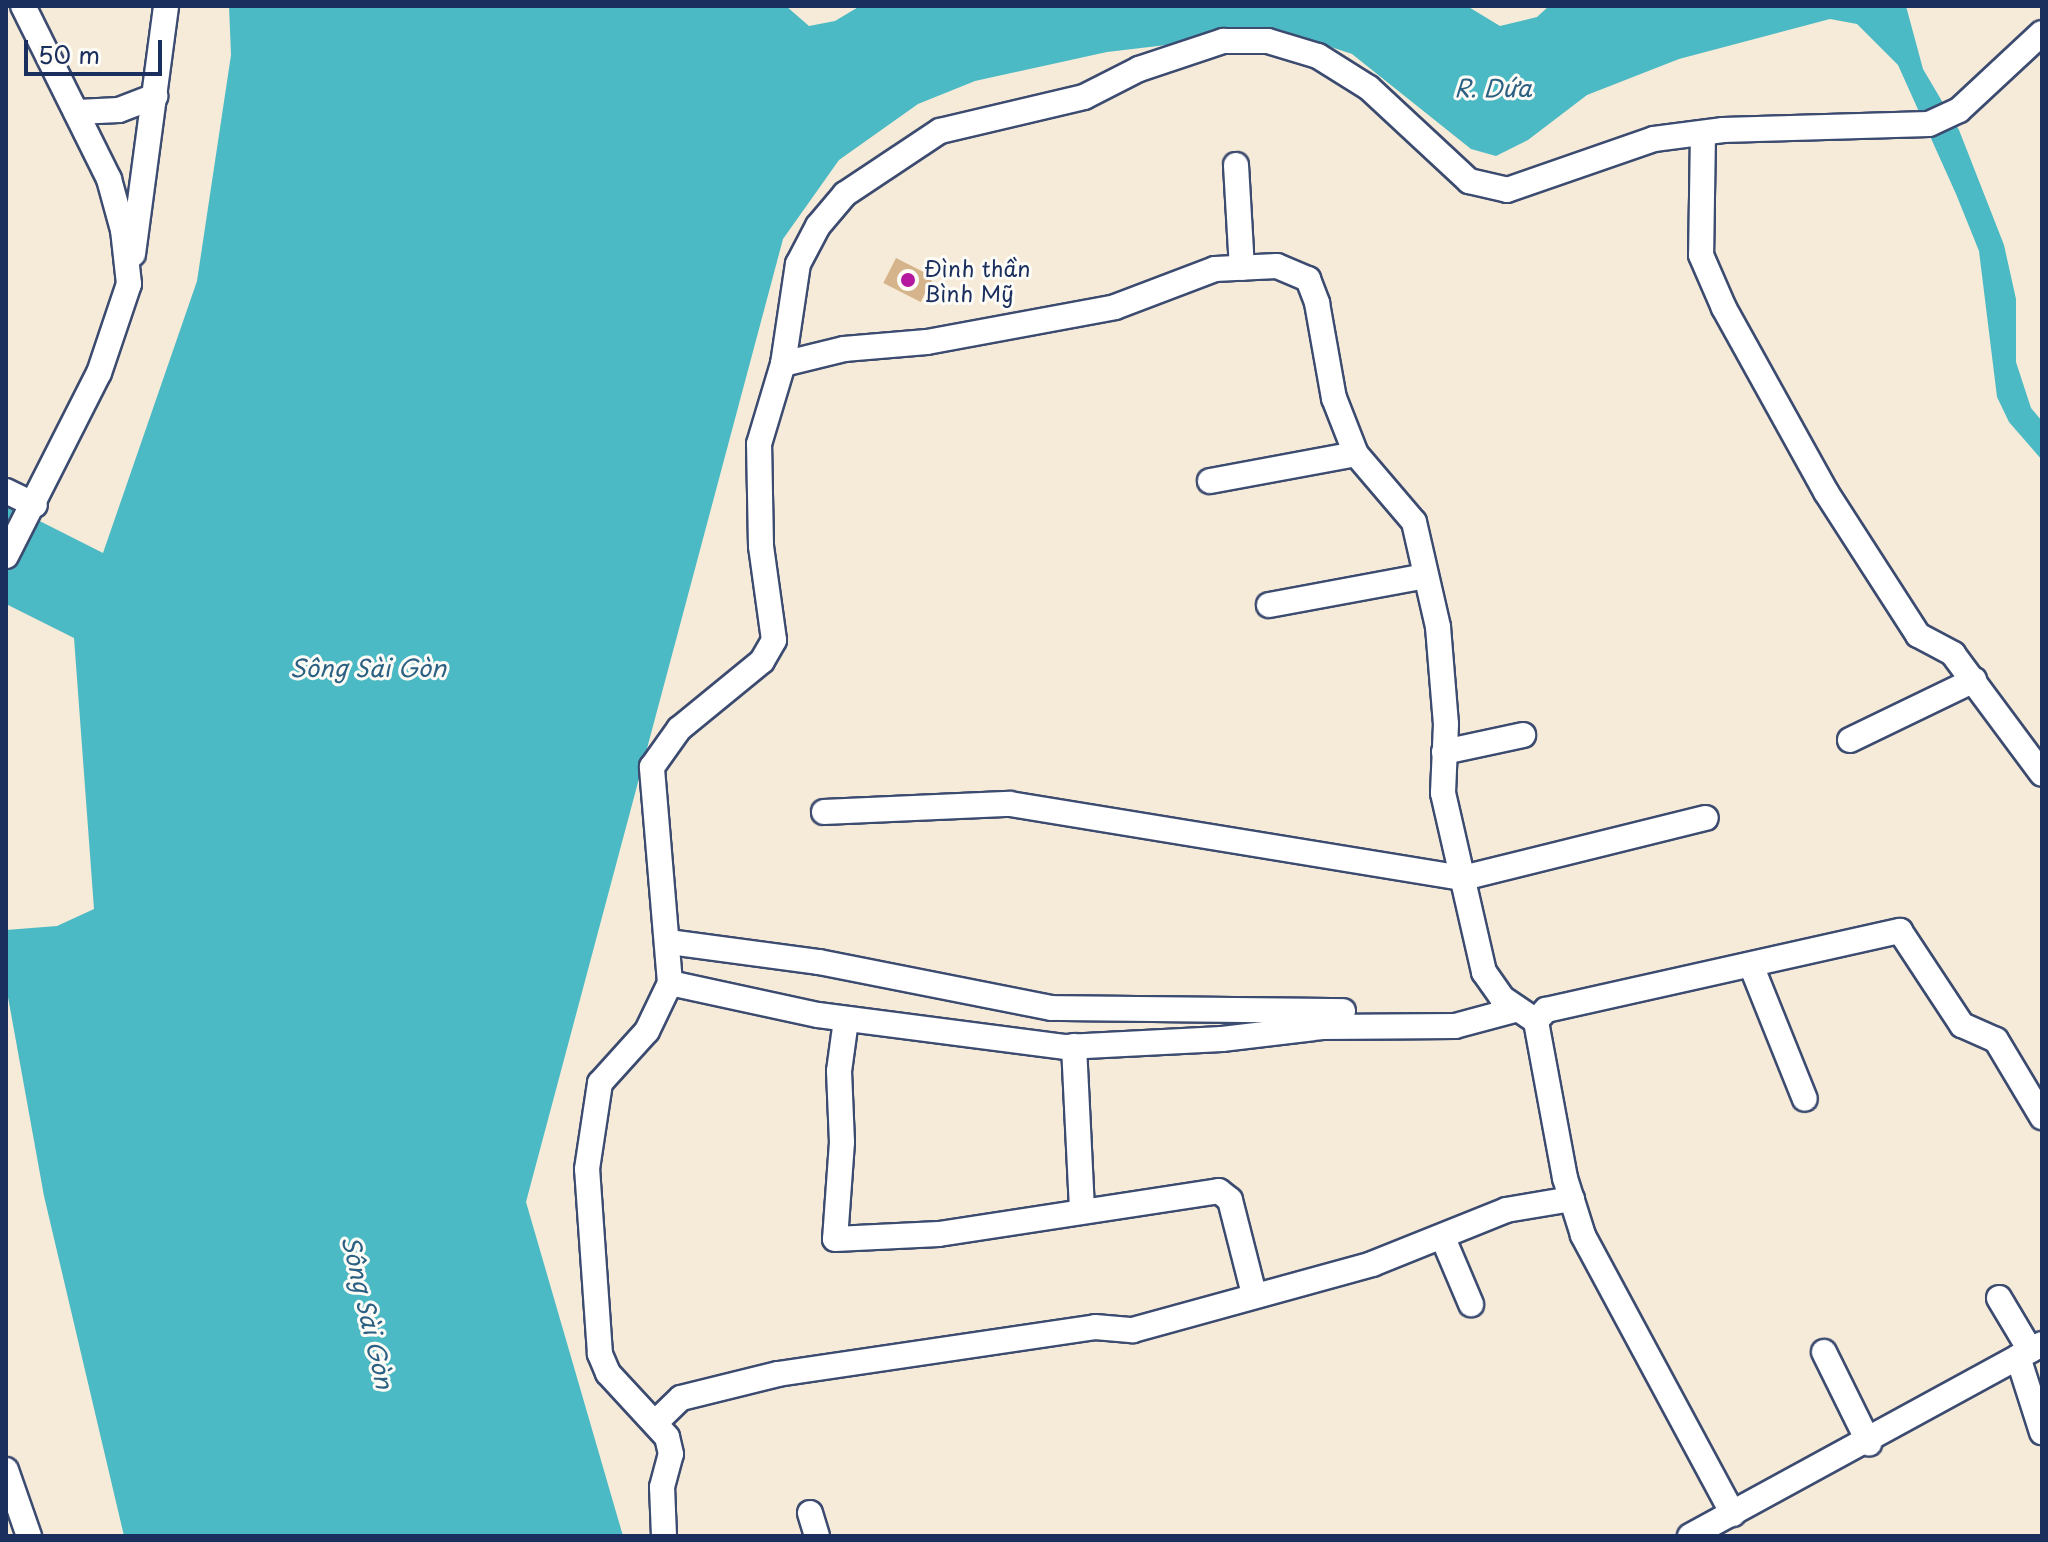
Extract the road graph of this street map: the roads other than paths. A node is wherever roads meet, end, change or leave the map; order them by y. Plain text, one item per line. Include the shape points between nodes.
1 (23, 6) edge
2 (166, 6) edge
3 (2041, 35) edge
4 (155, 96) junction
5 (77, 112) junction
6 (1703, 133) junction
7 (1236, 165) dead end
8 (1242, 268) junction
9 (129, 284) junction
10 (783, 364) junction
11 (1356, 454) junction
12 (1210, 481) dead end
13 (6, 491) edge
14 (34, 508) junction
15 (6, 556) edge
16 (1425, 576) junction
17 (1269, 605) dead end
18 (1974, 680) junction
19 (1523, 735) dead end
20 (1850, 740) dead end
21 (1444, 752) junction
22 (2042, 774) edge
23 (824, 812) dead end
24 (1706, 818) dead end
25 (1463, 878) junction
26 (669, 942) junction
27 (1751, 965) junction
28 (670, 983) junction
29 (1519, 1009) junction
30 (846, 1020) junction
31 (1074, 1046) junction
32 (1805, 1099) dead end
33 (2042, 1117) edge
34 (1572, 1199) junction
35 (1082, 1211) junction
36 (1443, 1238) junction
37 (1254, 1294) junction
38 (1999, 1298) dead end
39 (1471, 1304) dead end
40 (2030, 1350) edge
41 (1824, 1352) dead end
42 (655, 1423) junction
43 (2042, 1432) edge
44 (1869, 1443) junction
45 (6, 1470) edge
46 (1733, 1514) junction
47 (29, 1536) edge
48 (664, 1536) edge
49 (1690, 1536) edge

1 - 5 street
2 - 4 street
3 - 6 street via 1959,110 1911,126
4 - 5 street via 119,110
4 - 9 street
5 - 9 street via 117,203
6 - 10 street via 1611,150 1516,188 1487,188 1441,159 1369,88 1318,56 1268,41 1223,41 1139,69 1084,97 940,131 845,194 818,226 798,264
6 - 18 street via 1701,255 1724,308 1826,492 1918,635 1953,654
7 - 8 street
8 - 10 street via 1215,269 1115,307 927,342 844,349
8 - 11 street via 1277,266 1308,279 1334,398
9 - 14 street via 99,373
10 - 26 street via 759,444 771,650 679,729 652,767
11 - 12 street
11 - 16 street via 1414,522
13 - 14 street
14 - 15 street
16 - 17 street
16 - 21 street via 1438,627
18 - 20 street
18 - 22 street
19 - 21 street
21 - 25 street via 1443,793
23 - 25 street via 1010,804
24 - 25 street
25 - 29 street via 1484,972
26 - 28 street
26 - 29 street via 819,962 1052,1008
27 - 29 street via 1546,1010
27 - 32 street
27 - 33 street via 1900,931 1962,1025 1996,1040
28 - 30 street
28 - 42 street via 647,1031 600,1083 587,1169 600,1354 608,1373
29 - 31 street via 1455,1026 1322,1027 1222,1039
29 - 34 street
30 - 31 street
30 - 35 street via 839,1071 842,1142 835,1239 939,1234
31 - 35 street
34 - 36 street via 1506,1210
34 - 46 street via 1583,1235
35 - 37 street via 1219,1191 1230,1200
36 - 37 street via 1372,1264
36 - 39 street
37 - 42 street via 1133,1330 1095,1327 778,1374 681,1398
38 - 40 street
40 - 43 street
40 - 44 street
41 - 44 street
42 - 48 street via 667,1437 671,1454 662,1487
44 - 46 street
45 - 47 street
46 - 49 street

